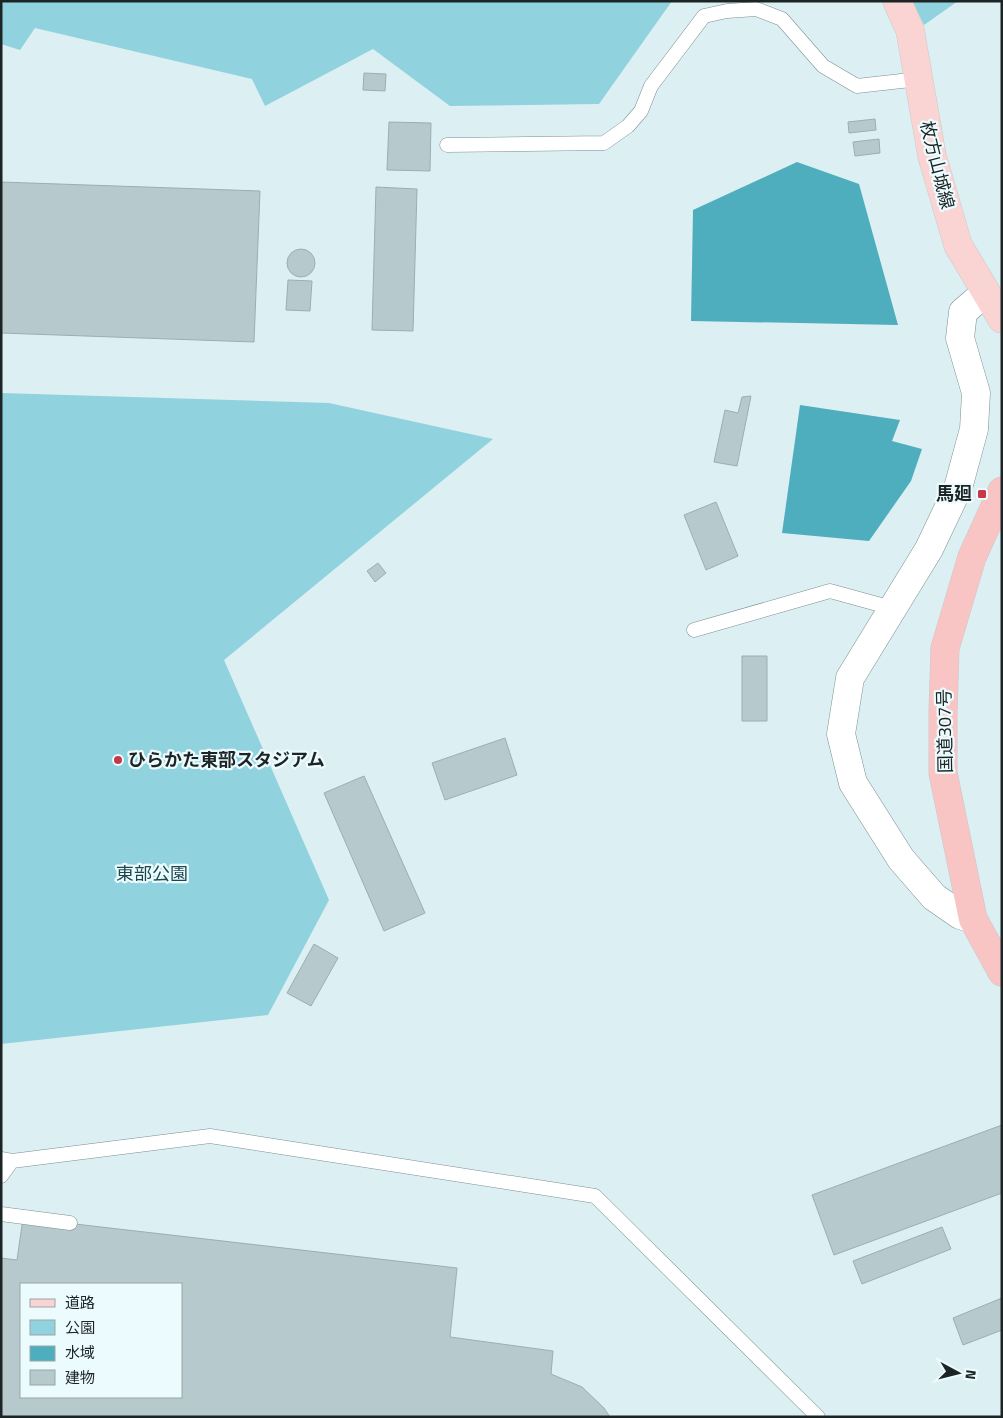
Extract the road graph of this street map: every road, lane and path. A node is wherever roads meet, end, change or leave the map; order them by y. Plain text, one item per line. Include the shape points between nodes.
1 (897, 1) edge
2 (919, 79) junction
3 (447, 145) dead end
4 (985, 293) junction
5 (1002, 319) edge
6 (1002, 491) edge
7 (892, 608) junction
8 (694, 630) dead end
9 (973, 919) junction
10 (1002, 972) edge
11 (7, 1160) edge
12 (1, 1176) edge
13 (1, 1214) edge
14 (70, 1223) dead end
15 (818, 1417) edge

1 - 2 main road, 枚方山城線 via 910,30
2 - 3 lane via 857,86 823,66 782,19 756,9 727,11 704,16 651,86 641,111 628,126 604,143
2 - 4 main road, 枚方山城線 via 932,156 958,245
4 - 5 main road, 枚方山城線
4 - 7 street via 963,312 960,338 976,392 974,429 958,488 928,549
6 - 9 highway, 国道307号 via 972,557 945,648 943,773
7 - 8 lane via 830,591
7 - 9 street via 850,678 846,693 841,734 853,783 901,859 934,896 960,915
9 - 10 highway, 国道307号
11 - 12 lane
11 - 15 lane via 210,1136 595,1196
13 - 14 lane

